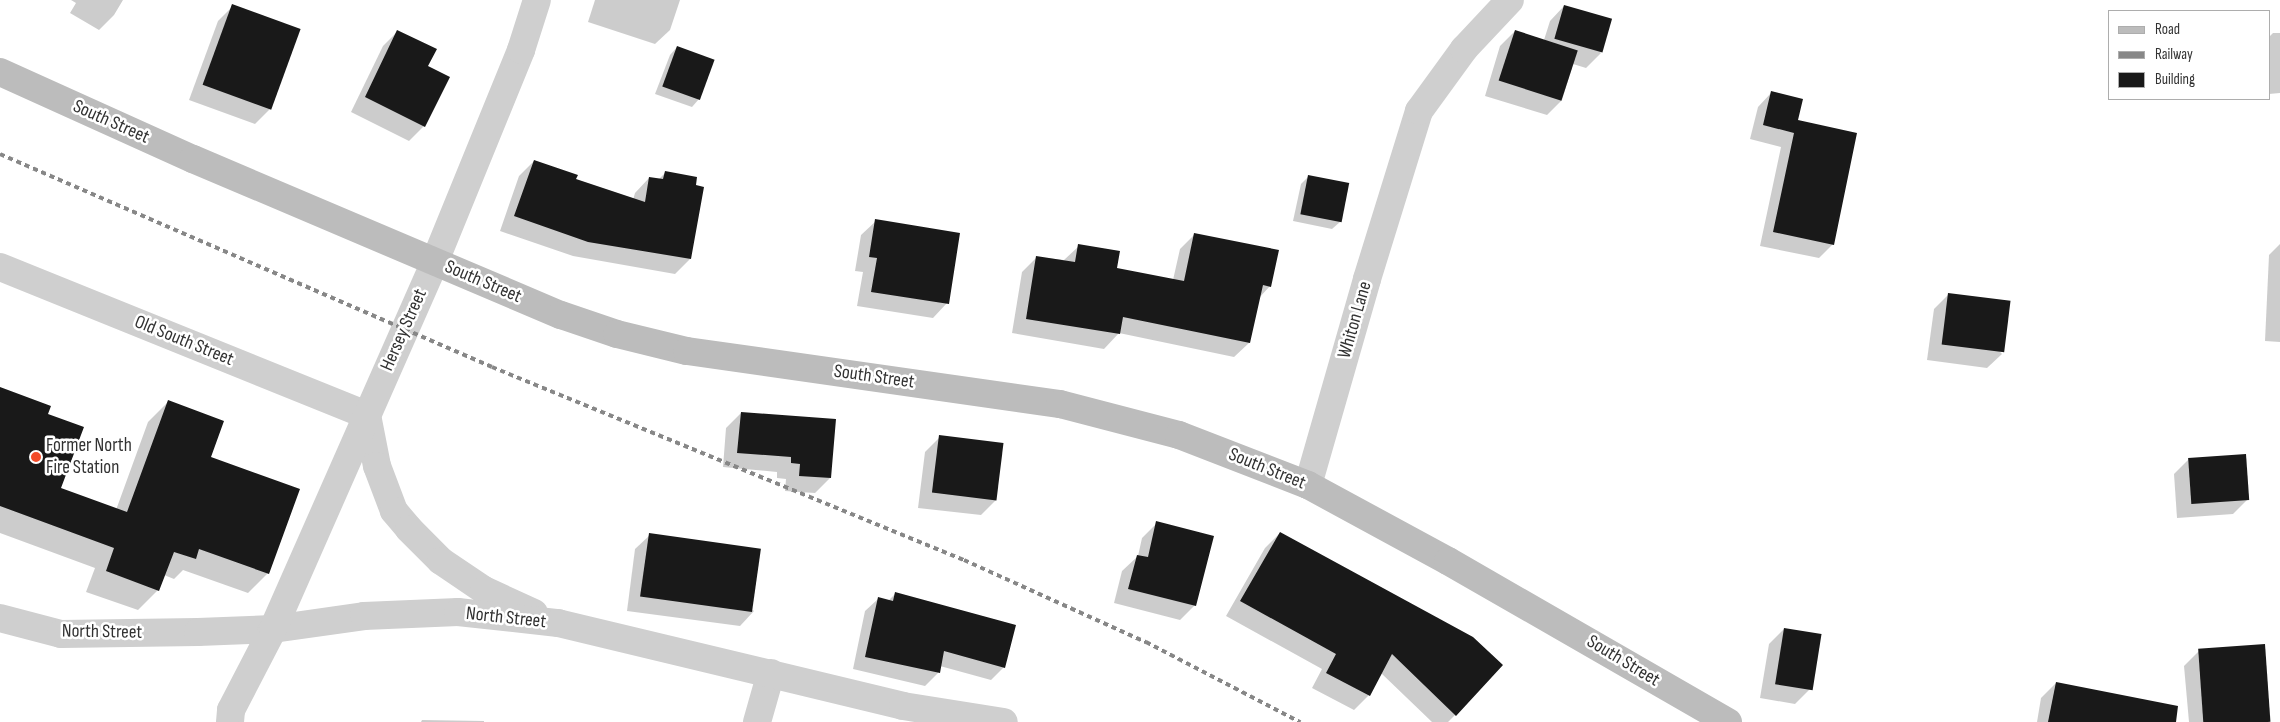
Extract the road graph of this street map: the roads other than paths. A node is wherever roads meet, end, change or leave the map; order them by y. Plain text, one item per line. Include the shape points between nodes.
1 (537, 0) edge
2 (1510, 0) edge
3 (0, 72) edge
4 (435, 261) junction
5 (0, 267) edge
6 (367, 415) junction
7 (1308, 485) junction
8 (0, 618) edge
9 (558, 623) junction
10 (273, 629) junction
11 (771, 673) junction
12 (230, 722) edge
13 (757, 722) edge
14 (1004, 722) edge
15 (1728, 722) edge

1 - 4 street, Hersey Street via 522,50
2 - 7 street, Whiton Lane via 1464,50 1419,111
3 - 4 main road, South Street via 193,159
4 - 6 street, Hersey Street
4 - 7 main road, South Street via 561,315 617,334 687,351 1060,404 1179,434
5 - 6 street, Old South Street
6 - 9 street via 377,466 390,502 409,529 441,561 484,590
6 - 10 street, Hersey Street
7 - 15 main road, South Street via 1448,561
8 - 10 street, North Street via 61,634
9 - 10 street, North Street via 458,612 364,616
9 - 11 street, North Street
10 - 12 street, Hersey Street via 232,710
11 - 13 street
11 - 14 street, North Street via 903,706

